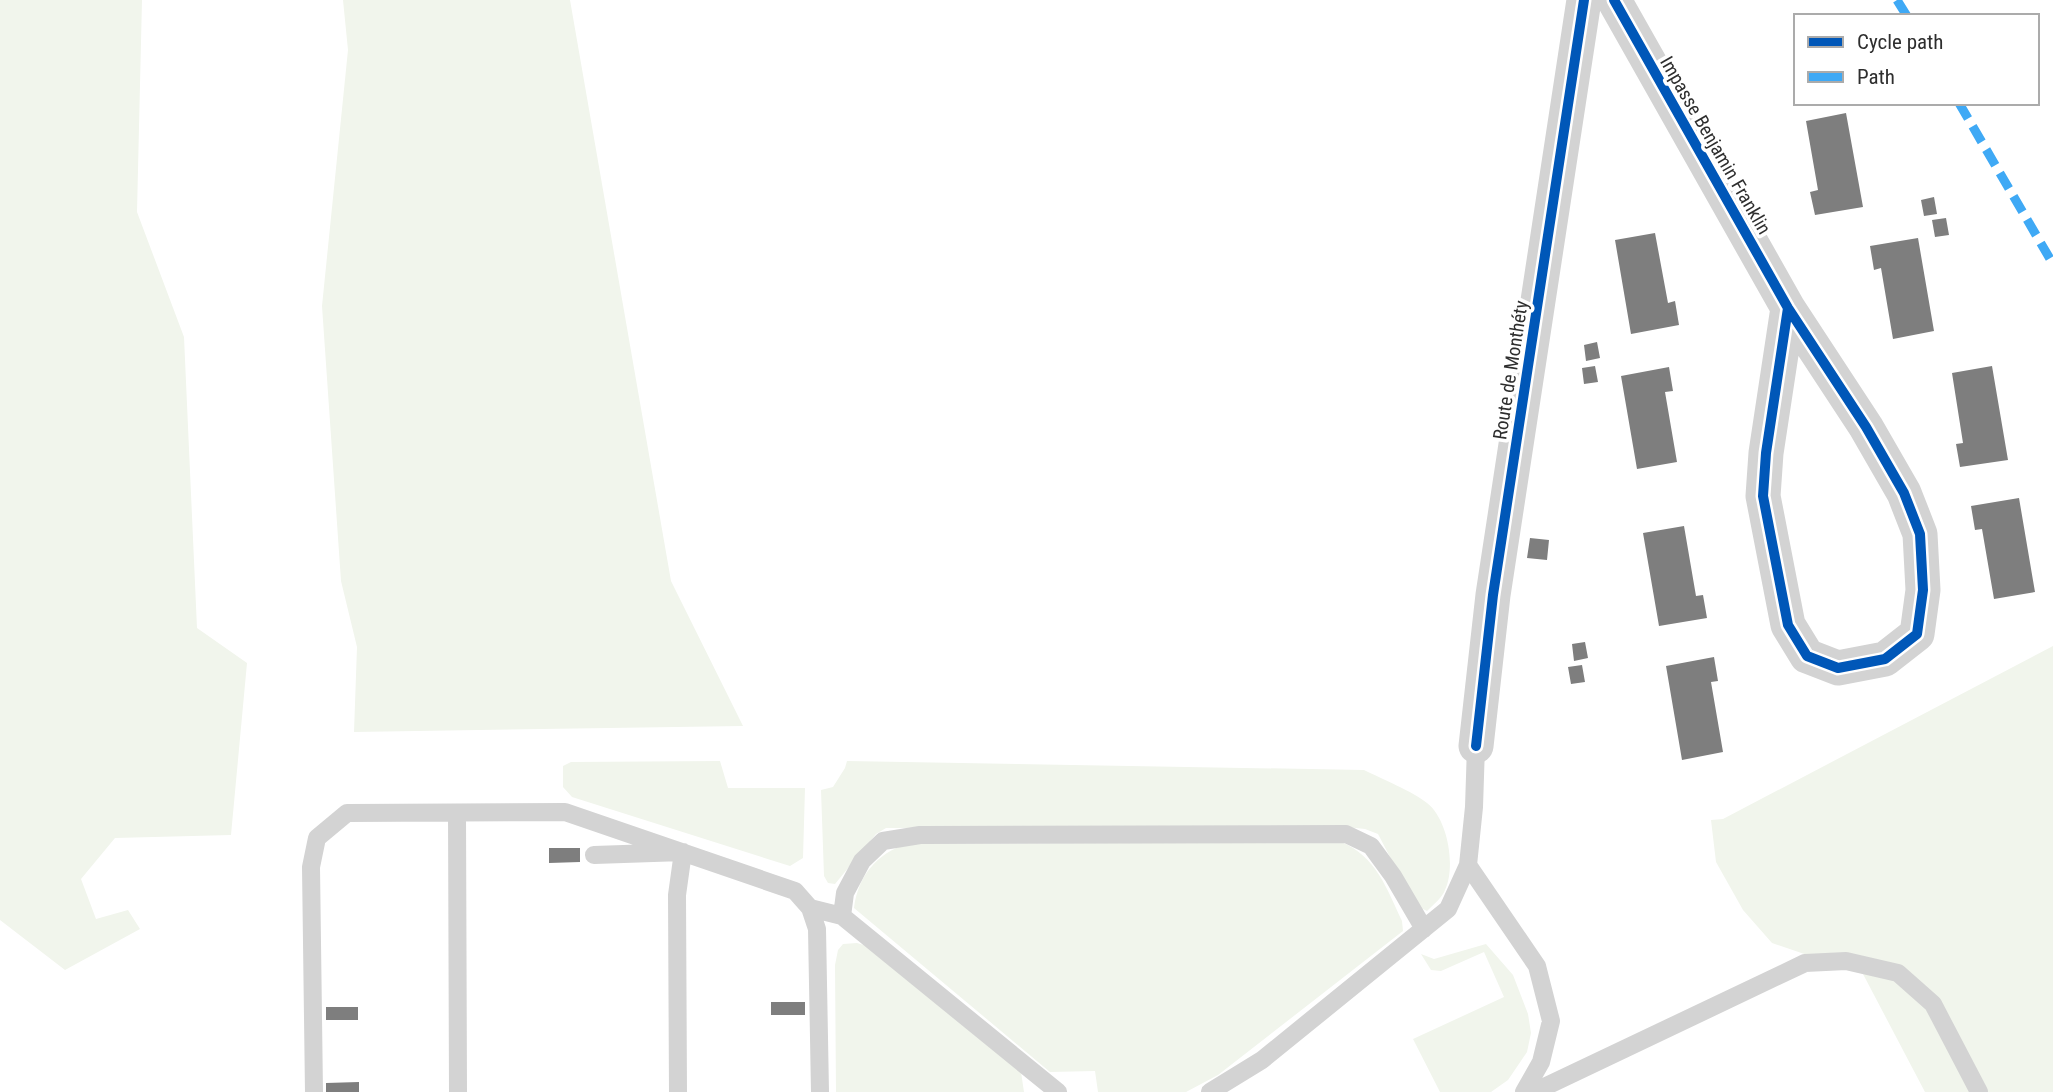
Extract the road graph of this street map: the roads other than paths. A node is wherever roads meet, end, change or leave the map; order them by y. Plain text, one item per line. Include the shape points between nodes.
1 (1584, 0) edge
2 (1614, 0) edge
3 (1788, 308) junction
4 (1476, 746) joint
5 (457, 813) junction
6 (683, 852) junction
7 (594, 855) dead end
8 (1468, 865) junction
9 (810, 908) junction
10 (842, 916) junction
11 (1424, 929) junction
12 (314, 1092) edge
13 (458, 1092) edge
14 (678, 1092) edge
15 (820, 1092) edge
16 (1058, 1092) edge
17 (1210, 1092) edge
18 (1524, 1092) edge
19 (1534, 1092) edge
20 (1979, 1092) edge

1 - 4 street, Route de Monthéty via 1493,595
2 - 3 street, Impasse Benjamin Franklin
3 - 3 street, Impasse Benjamin Franklin via 1866,427 1904,493 1920,534 1923,590 1917,634 1885,659 1838,668 1807,656 1788,625 1763,496
4 - 8 lane
5 - 6 lane via 565,812
5 - 12 lane via 346,813 317,838 311,867
5 - 13 lane
6 - 7 lane
6 - 9 lane via 795,891
6 - 14 lane via 677,895
8 - 11 lane via 1448,909
8 - 18 lane via 1537,967 1551,1021 1541,1062
9 - 10 lane
9 - 15 lane via 817,929
10 - 11 lane via 845,893 862,861 883,841 920,835 1346,834 1371,846
10 - 16 lane
11 - 17 lane via 1262,1060
19 - 20 lane via 1805,963 1846,961 1898,973 1933,1004

